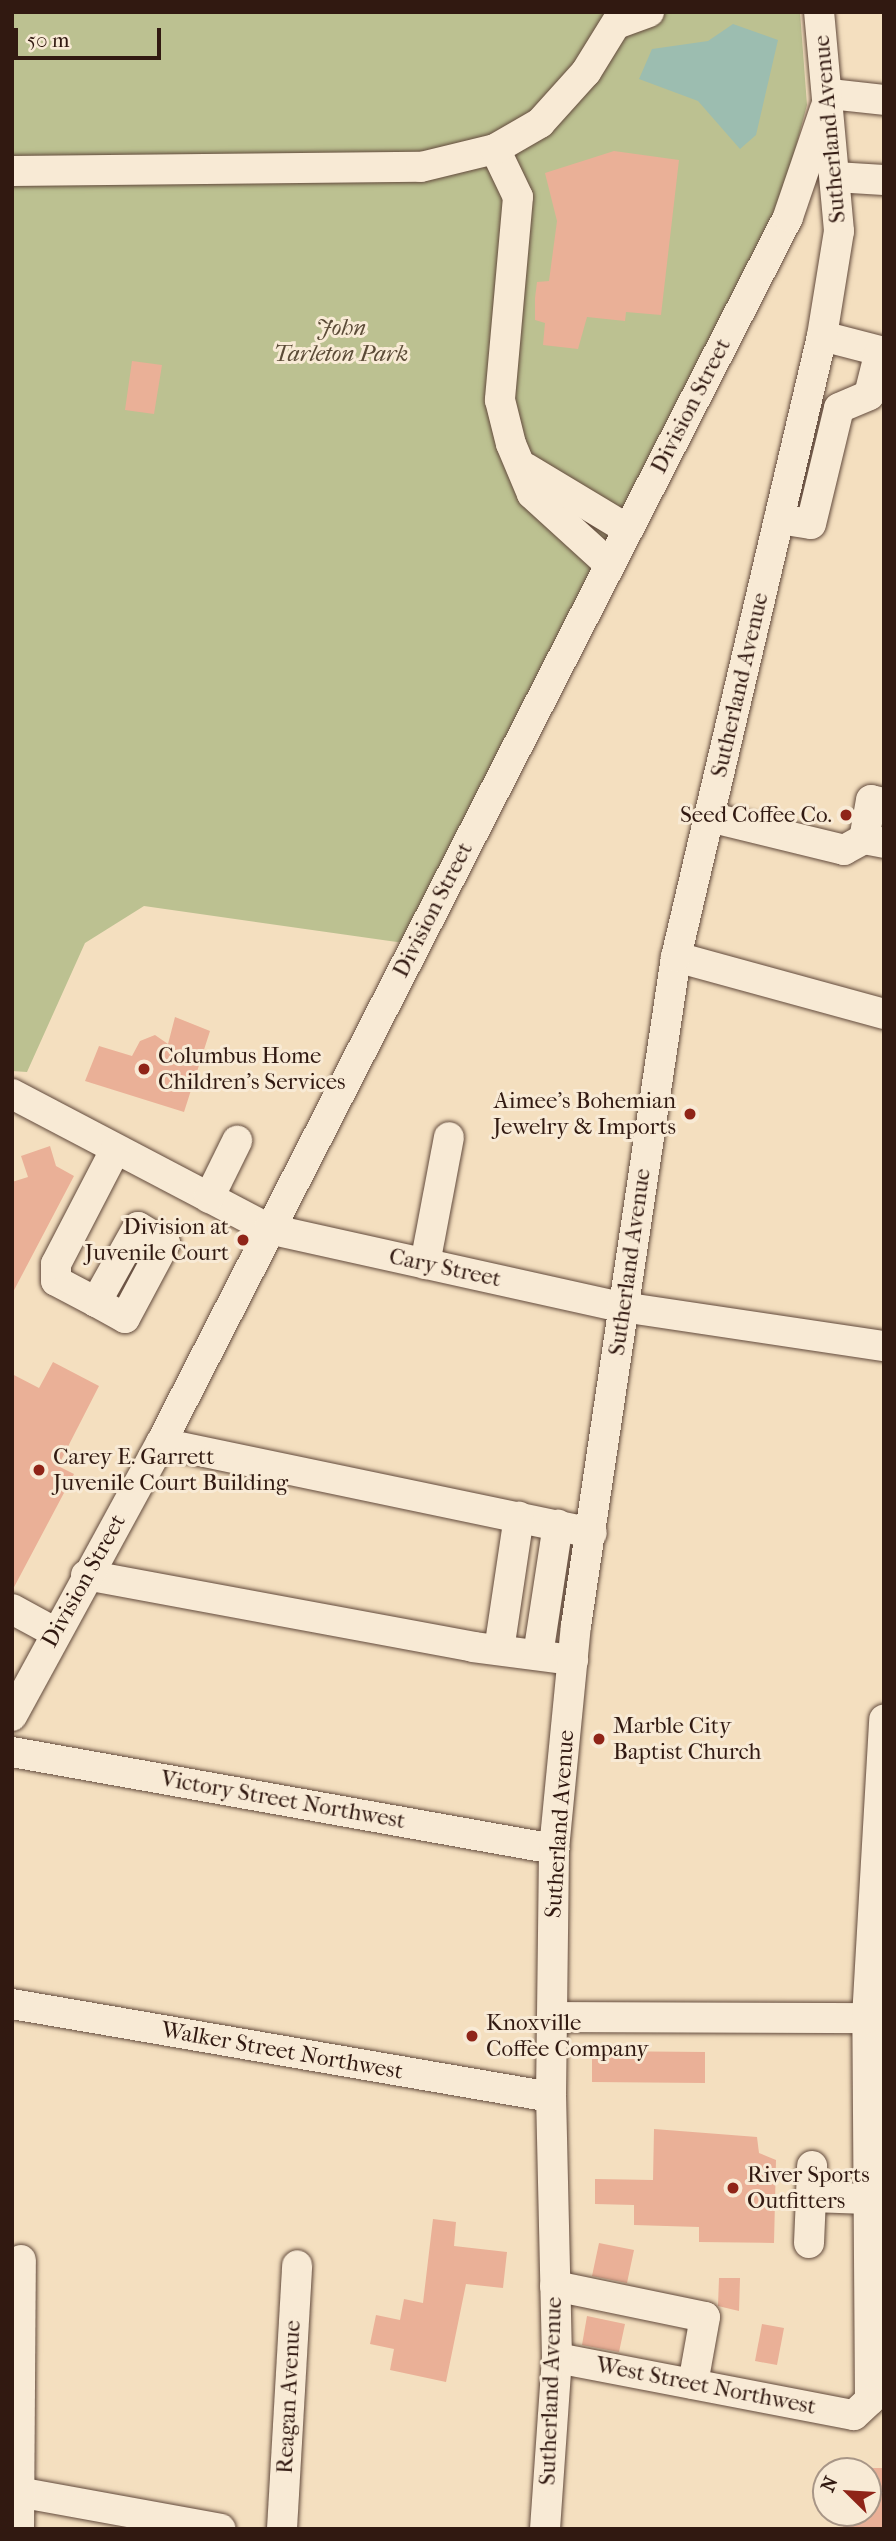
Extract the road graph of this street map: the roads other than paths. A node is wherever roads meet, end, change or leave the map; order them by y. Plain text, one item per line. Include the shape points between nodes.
1 (649, 12) edge
2 (819, 12) edge
3 (621, 18) edge
4 (830, 94) junction
5 (884, 100) edge
6 (495, 149) junction
7 (12, 171) edge
8 (835, 177) junction
9 (884, 180) edge
10 (822, 336) junction
11 (882, 351) edge
12 (522, 466) junction
13 (779, 519) junction
14 (627, 529) junction
15 (611, 565) junction
16 (884, 803) edge
17 (709, 817) junction
18 (874, 841) edge
19 (676, 957) junction
20 (884, 1014) edge
21 (12, 1094) edge
22 (449, 1137) dead end
23 (237, 1141) dead end
24 (114, 1150) junction
25 (209, 1198) junction
26 (269, 1229) junction
27 (425, 1264) junction
28 (96, 1303) dead end
29 (622, 1307) junction
30 (884, 1346) edge
31 (162, 1443) junction
32 (519, 1516) junction
33 (558, 1525) junction
34 (592, 1533) junction
35 (511, 1568) junction
36 (551, 1574) junction
37 (86, 1575) junction
38 (12, 1609) edge
39 (56, 1633) junction
40 (499, 1650) junction
41 (538, 1655) junction
42 (573, 1660) junction
43 (12, 1716) edge
44 (884, 1719) edge
45 (12, 1752) edge
46 (554, 1849) junction
47 (12, 2004) edge
48 (553, 2017) junction
49 (876, 2018) edge
50 (551, 2097) junction
51 (812, 2166) dead end
52 (811, 2197) junction
53 (868, 2199) junction
54 (809, 2244) dead end
55 (21, 2260) dead end
56 (297, 2265) dead end
57 (555, 2286) junction
58 (557, 2358) junction
59 (693, 2384) junction
60 (16, 2491) edge
61 (146, 2522) edge
62 (19, 2529) edge
63 (220, 2529) edge
64 (282, 2529) edge
65 (545, 2529) edge

1 - 3 street
2 - 4 street, Sutherland Avenue
3 - 6 street via 540,123
4 - 5 street
4 - 8 street, Sutherland Avenue
4 - 14 street, Division Street via 788,217
6 - 7 street via 421,167
6 - 12 street via 518,197 500,400
8 - 9 street
8 - 10 street, Sutherland Avenue via 839,231
10 - 11 street
10 - 13 street, Sutherland Avenue
11 - 13 street via 869,395 839,408 811,524
12 - 14 street
12 - 15 street via 531,494
13 - 17 street, Sutherland Avenue
14 - 15 street, Division Street
15 - 26 street, Division Street
16 - 18 street via 871,800
17 - 18 street via 844,850
17 - 19 street, Sutherland Avenue
19 - 20 street
19 - 29 street, Sutherland Avenue
21 - 24 street, Cary Street
22 - 27 street
23 - 25 street
24 - 25 street, Cary Street
24 - 28 street via 55,1264 56,1281
25 - 26 street, Cary Street
26 - 27 street, Cary Street
26 - 31 street, Division Street
27 - 29 street, Cary Street
29 - 30 street, Cary Street
29 - 34 street, Sutherland Avenue
31 - 32 street
31 - 37 street, Division Street
32 - 33 street
32 - 35 street
33 - 34 street
33 - 36 street
34 - 42 street, Sutherland Avenue
35 - 36 street
35 - 40 street
36 - 41 street
37 - 39 street, Division Street
37 - 40 street
38 - 39 street
39 - 43 street, Division Street
40 - 41 street
41 - 42 street
42 - 46 street, Sutherland Avenue
44 - 49 street
45 - 46 street, Victory Street Northwest
46 - 48 street, Sutherland Avenue
47 - 50 street, Walker Street Northwest
48 - 49 street
48 - 50 street, Sutherland Avenue
49 - 53 street
50 - 57 street, Sutherland Avenue
51 - 52 street
52 - 53 street
52 - 54 street
53 - 59 street, West Street Northwest via 870,2400 854,2415
55 - 60 street
56 - 64 street, Reagan Avenue
57 - 58 street, Sutherland Avenue
57 - 59 street via 705,2317
58 - 59 street, West Street Northwest
58 - 65 street, Sutherland Avenue
60 - 61 street
60 - 62 street
61 - 63 street

